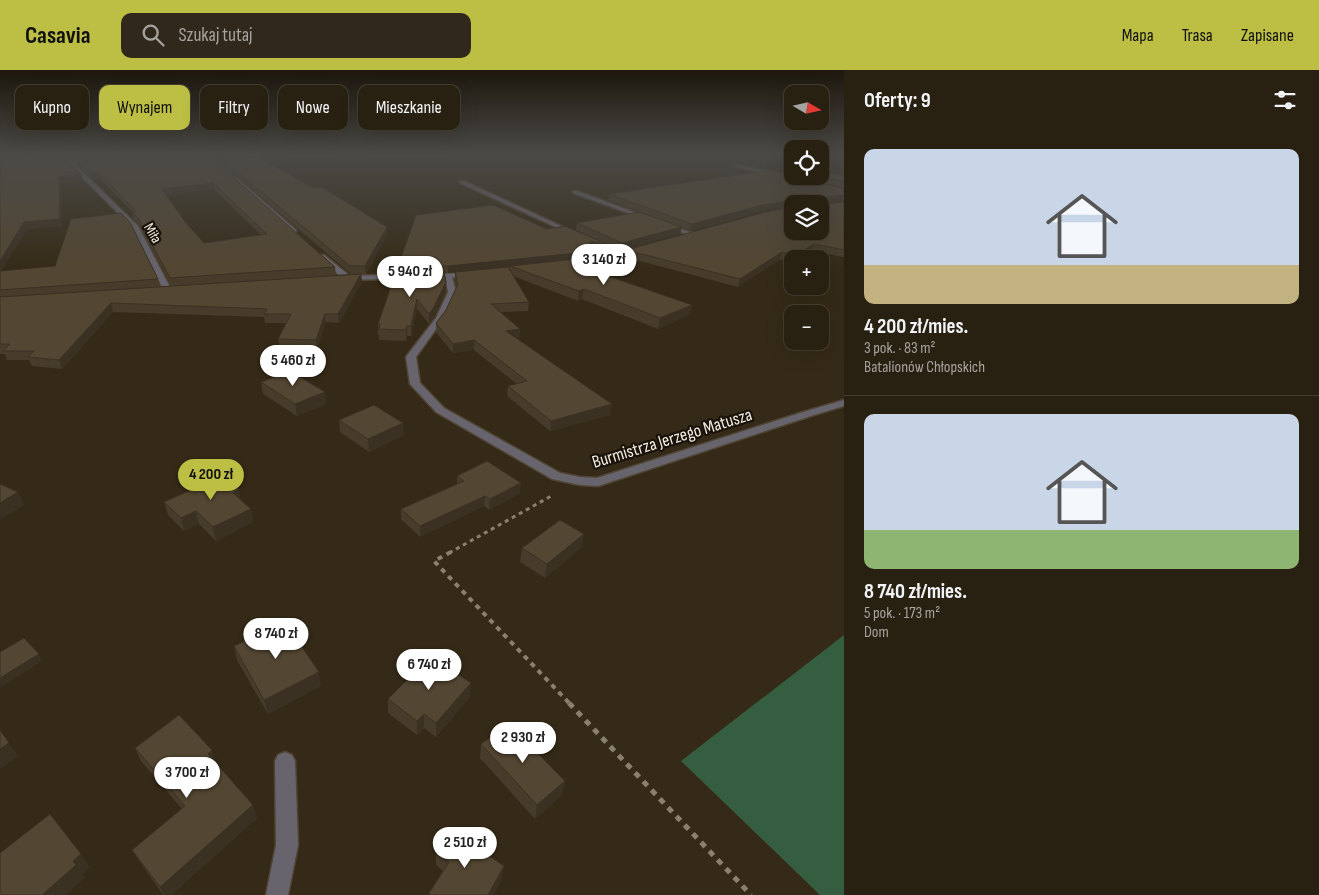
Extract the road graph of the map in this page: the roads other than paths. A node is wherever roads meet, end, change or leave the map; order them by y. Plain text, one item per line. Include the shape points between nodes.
1 (102, 194) edge
2 (251, 194) edge
3 (487, 194) edge
4 (579, 194) edge
5 (650, 219) edge
6 (659, 223) edge
7 (582, 237) edge
8 (303, 239) edge
9 (676, 240) edge
10 (591, 241) edge
11 (648, 247) edge
12 (318, 252) edge
13 (621, 254) junction
14 (560, 266) edge
15 (474, 275) edge
16 (347, 278) junction
17 (448, 278) junction
18 (338, 279) edge
19 (168, 291) junction
20 (178, 291) edge
21 (159, 292) edge
22 (844, 403) edge
23 (285, 761) dead end
24 (278, 895) edge

1 - 19 street, Miła via 136,227
2 - 8 street
3 - 7 street
4 - 5 street
6 - 9 street via 697,234
10 - 13 street
11 - 13 street
12 - 16 street
13 - 14 street via 589,263
15 - 17 street
16 - 17 street
16 - 18 street
17 - 22 street, Burmistrza Jerzego Matusza via 452,292 440,318 411,357 415,384 440,410 556,476 598,482
19 - 20 street
19 - 21 street
23 - 24 street via 287,845

